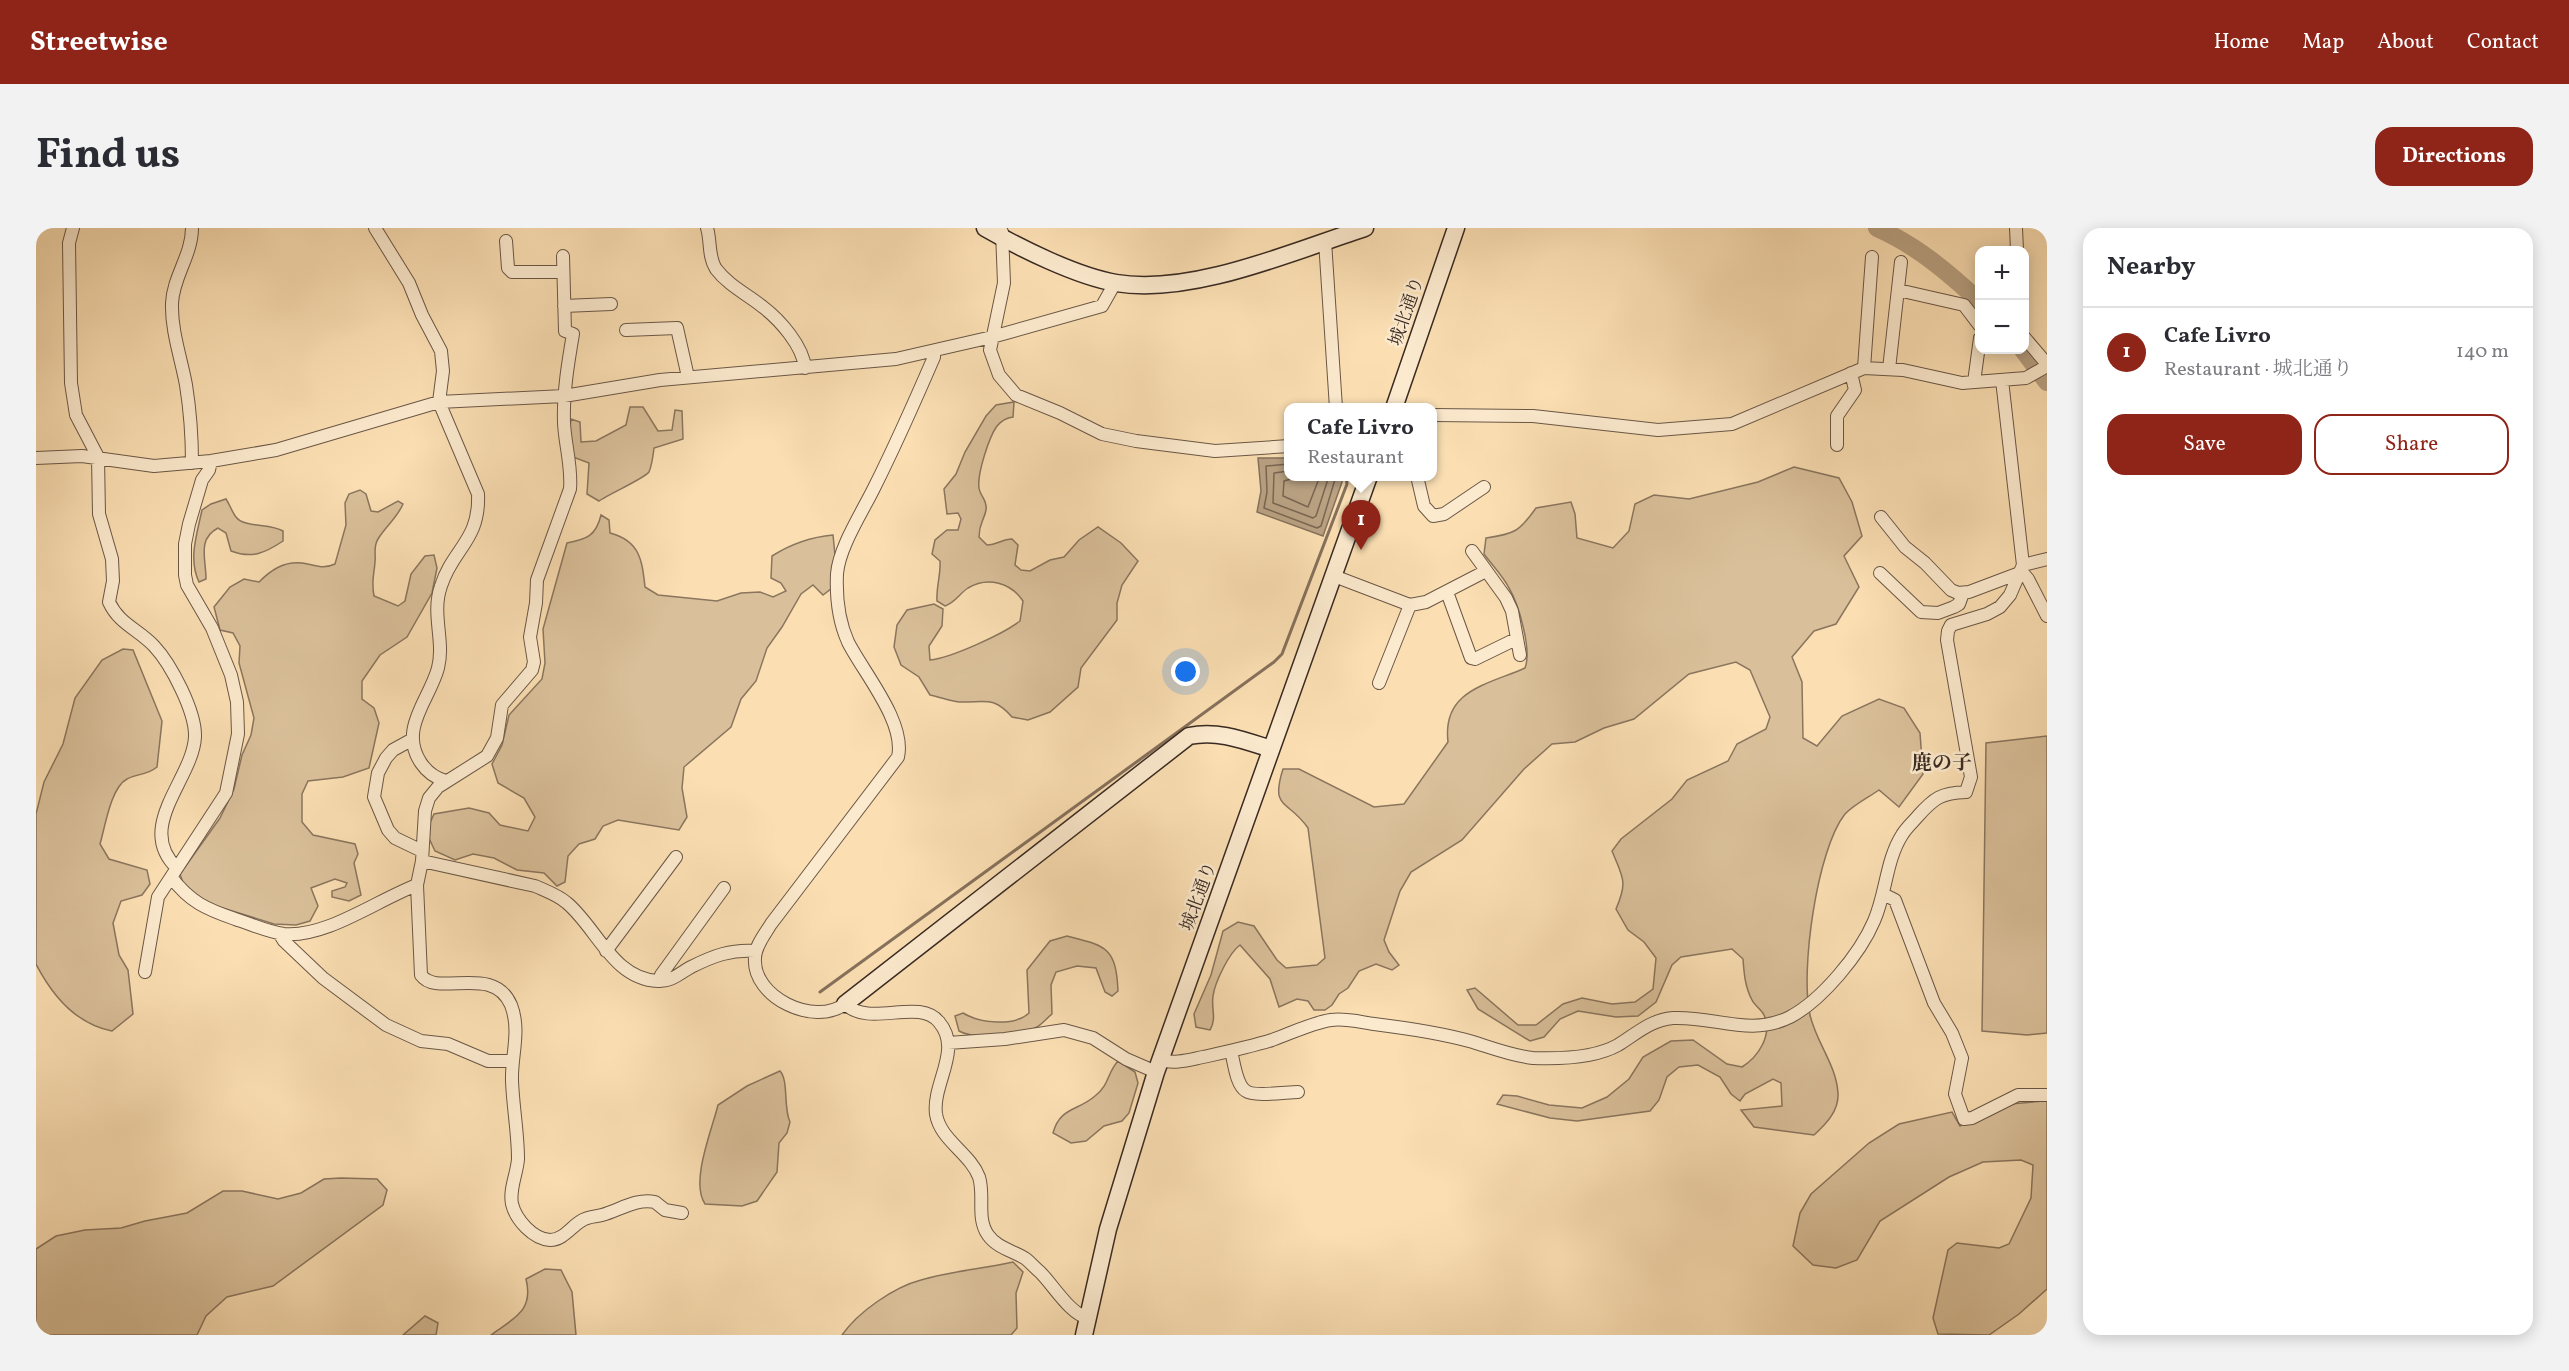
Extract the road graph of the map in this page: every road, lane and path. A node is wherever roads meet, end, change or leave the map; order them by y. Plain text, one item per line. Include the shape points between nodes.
1 (73, 228) edge
2 (192, 228) edge
3 (375, 228) edge
4 (707, 228) edge
5 (984, 228) edge
6 (1365, 228) edge
7 (1456, 228) edge
8 (2016, 228) edge
9 (1002, 233) edge
10 (506, 241) dead end
11 (1325, 241) junction
12 (2017, 246) edge
13 (562, 256) dead end
14 (1872, 257) dead end
15 (1901, 262) dead end
16 (562, 272) junction
17 (1115, 283) junction
18 (1898, 290) junction
19 (611, 304) dead end
20 (564, 306) junction
21 (1975, 319) edge
22 (626, 330) dead end
23 (992, 337) junction
24 (2029, 343) edge
25 (934, 351) junction
26 (1978, 354) edge
27 (2046, 366) edge
28 (805, 368) junction
29 (1864, 368) junction
30 (1889, 369) junction
31 (1851, 373) junction
32 (688, 377) junction
33 (2002, 380) junction
34 (1974, 382) junction
35 (564, 396) junction
36 (439, 402) junction
37 (1336, 403) edge
38 (1396, 403) edge
39 (1437, 415) edge
40 (1837, 445) dead end
41 (1284, 446) edge
42 (98, 457) junction
43 (36, 458) edge
44 (211, 461) junction
45 (192, 463) junction
46 (1368, 481) edge
47 (1418, 481) edge
48 (1484, 488) dead end
49 (1881, 517) dead end
50 (1472, 551) dead end
51 (2047, 559) edge
52 (2023, 569) junction
53 (1486, 570) junction
54 (1880, 573) dead end
55 (1334, 576) junction
56 (1448, 592) junction
57 (1963, 593) junction
58 (1410, 605) junction
59 (2047, 616) edge
60 (1516, 639) junction
61 (1520, 655) dead end
62 (1379, 683) dead end
63 (413, 739) junction
64 (1271, 749) junction
65 (446, 781) junction
66 (422, 856) junction
67 (676, 857) dead end
68 (174, 872) junction
69 (417, 885) junction
70 (724, 888) dead end
71 (1883, 894) junction
72 (279, 933) junction
73 (606, 951) junction
74 (756, 951) junction
75 (145, 972) dead end
76 (660, 981) junction
77 (845, 1004) junction
78 (948, 1043) junction
79 (1231, 1052) junction
80 (512, 1061) junction
81 (1158, 1066) junction
82 (1298, 1092) dead end
83 (2047, 1095) edge
84 (682, 1213) dead end
85 (1086, 1327) edge

1 - 42 street via 69,243 71,383 76,415
2 - 45 street via 172,302 189,411
3 - 36 street via 409,283 441,351
4 - 28 street via 715,267 781,325 804,359
5 - 9 street
6 - 11 street
7 - 38 street, 城北通り
8 - 12 street
9 - 17 street via 1059,264
9 - 23 street via 1004,283
10 - 16 street via 508,268 512,272
11 - 17 street via 1226,273 1148,285
11 - 37 street
13 - 16 street
14 - 29 street
15 - 18 street
16 - 20 street
17 - 23 street via 1102,306
18 - 21 street via 1964,305
18 - 30 street
19 - 20 street
20 - 35 street via 565,331 573,334
22 - 32 street via 677,328
23 - 25 street
23 - 41 street via 991,357 1016,396 1102,434 1215,451
24 - 27 street
25 - 28 street
25 - 74 street via 837,574 840,618 893,722 899,739 898,757 807,874
26 - 34 street
27 - 33 street via 2033,376
28 - 32 street
29 - 30 street
29 - 31 street
30 - 34 street
31 - 39 street via 1732,424 1658,430 1533,416
31 - 40 street via 1855,390 1837,416
32 - 35 street
33 - 34 street
33 - 52 street
35 - 36 street
35 - 65 street via 570,489 537,580 530,637 532,670 502,705 488,756
36 - 44 street via 276,450
36 - 63 street via 476,485 479,509 471,536 441,584 436,612 438,669 416,717
42 - 43 street
42 - 45 street via 154,466
42 - 68 street via 100,520 112,559 109,602 121,621 155,647 194,722 193,751 162,819 165,846
44 - 45 street
44 - 68 street via 189,524 185,575 231,675 238,734 226,793
46 - 55 street, 城北通り
47 - 48 street via 1424,506 1433,516 1444,514
49 - 57 street via 1940,582
50 - 53 street
51 - 52 street
52 - 57 street
52 - 59 street
52 - 71 street via 2000,607 1952,625 1948,631 1971,777 1969,787 1966,792 1942,794 1902,835
53 - 56 street
53 - 60 street via 1512,611
54 - 57 street via 1921,612 1938,613 1954,607
55 - 58 street
55 - 64 street, 城北通り
56 - 58 street
56 - 60 street via 1471,658
58 - 62 street
60 - 61 street
63 - 65 street via 422,766 437,779
63 - 66 street via 386,758 378,773 374,797 388,830
64 - 77 street via 1220,734 1189,736
64 - 81 street, 城北通り
65 - 66 street via 429,798
66 - 69 street
66 - 73 street via 553,893 582,918
67 - 73 street
68 - 72 street via 194,902
68 - 75 street via 155,907
69 - 72 street via 325,928
69 - 80 street via 421,975 437,983 480,982 505,996 511,1005 515,1031 516,1053
70 - 76 street
71 - 79 street via 1863,944 1824,989 1804,1008 1765,1026 1671,1018 1637,1030 1617,1046 1597,1053 1531,1058 1431,1033 1345,1019
71 - 83 street via 1895,900 1934,1003 1962,1058 1955,1094 1964,1119 2018,1095
72 - 80 street via 323,978 386,1025 421,1041 448,1044 488,1061
73 - 76 street via 634,974
74 - 76 street via 723,952
74 - 77 street via 755,967 760,979 784,1002 823,1014
77 - 78 street via 852,1011 866,1014 926,1013 941,1023
78 - 81 street via 1064,1030 1093,1038 1126,1059
78 - 85 street via 936,1117 979,1178 983,1225 988,1236 1026,1259
79 - 81 street
79 - 82 street via 1245,1091
80 - 84 street via 518,1159 512,1202 523,1224 551,1240 589,1217 638,1202 655,1202 665,1210
81 - 85 street, 城北通り via 1117,1196

